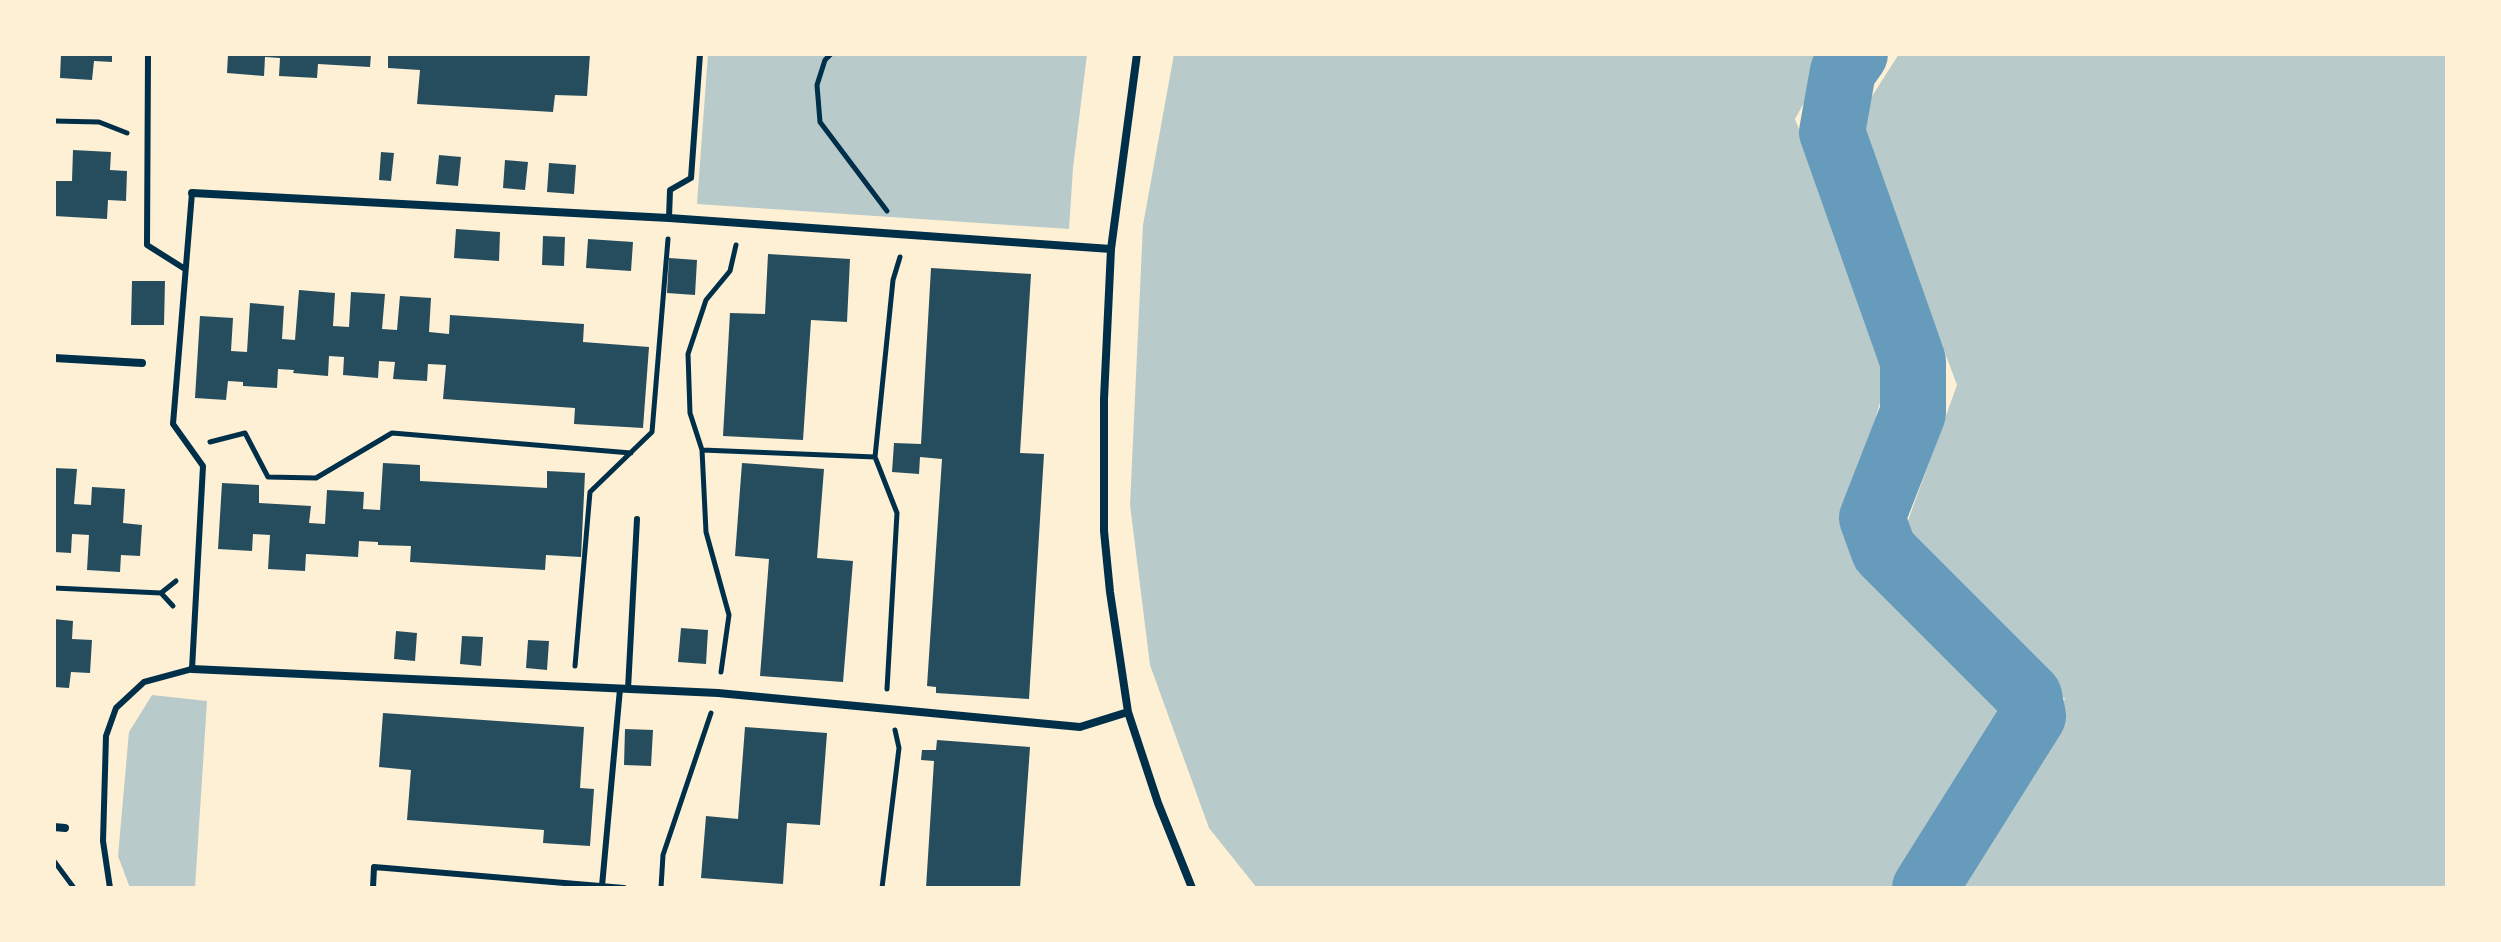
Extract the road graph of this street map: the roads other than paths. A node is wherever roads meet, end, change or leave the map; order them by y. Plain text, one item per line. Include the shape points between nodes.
1 (148, 54) edge
2 (700, 54) edge
3 (1137, 54) edge
4 (192, 193) joint
5 (669, 218) junction
6 (1111, 249) junction
7 (185, 269) junction
8 (54, 358) edge
9 (142, 363) dead end
10 (637, 519) dead end
11 (192, 669) junction
12 (624, 689) junction
13 (1128, 712) junction
14 (54, 827) edge
15 (65, 828) dead end
16 (602, 886) junction
17 (110, 888) edge
18 (373, 888) edge
19 (624, 888) edge
20 (1192, 888) edge

1 - 7 lane via 147,245
2 - 5 lane via 691,178 670,190
3 - 6 street
4 - 5 street
4 - 7 lane
5 - 6 street
6 - 13 street via 1104,531
7 - 11 lane via 173,424 203,466
8 - 9 street
10 - 12 lane
11 - 12 street
11 - 17 lane via 144,682 116,708 106,736 103,841
12 - 13 street via 1080,727
12 - 16 lane
13 - 20 street
14 - 15 street
16 - 18 lane via 374,867
16 - 19 lane

